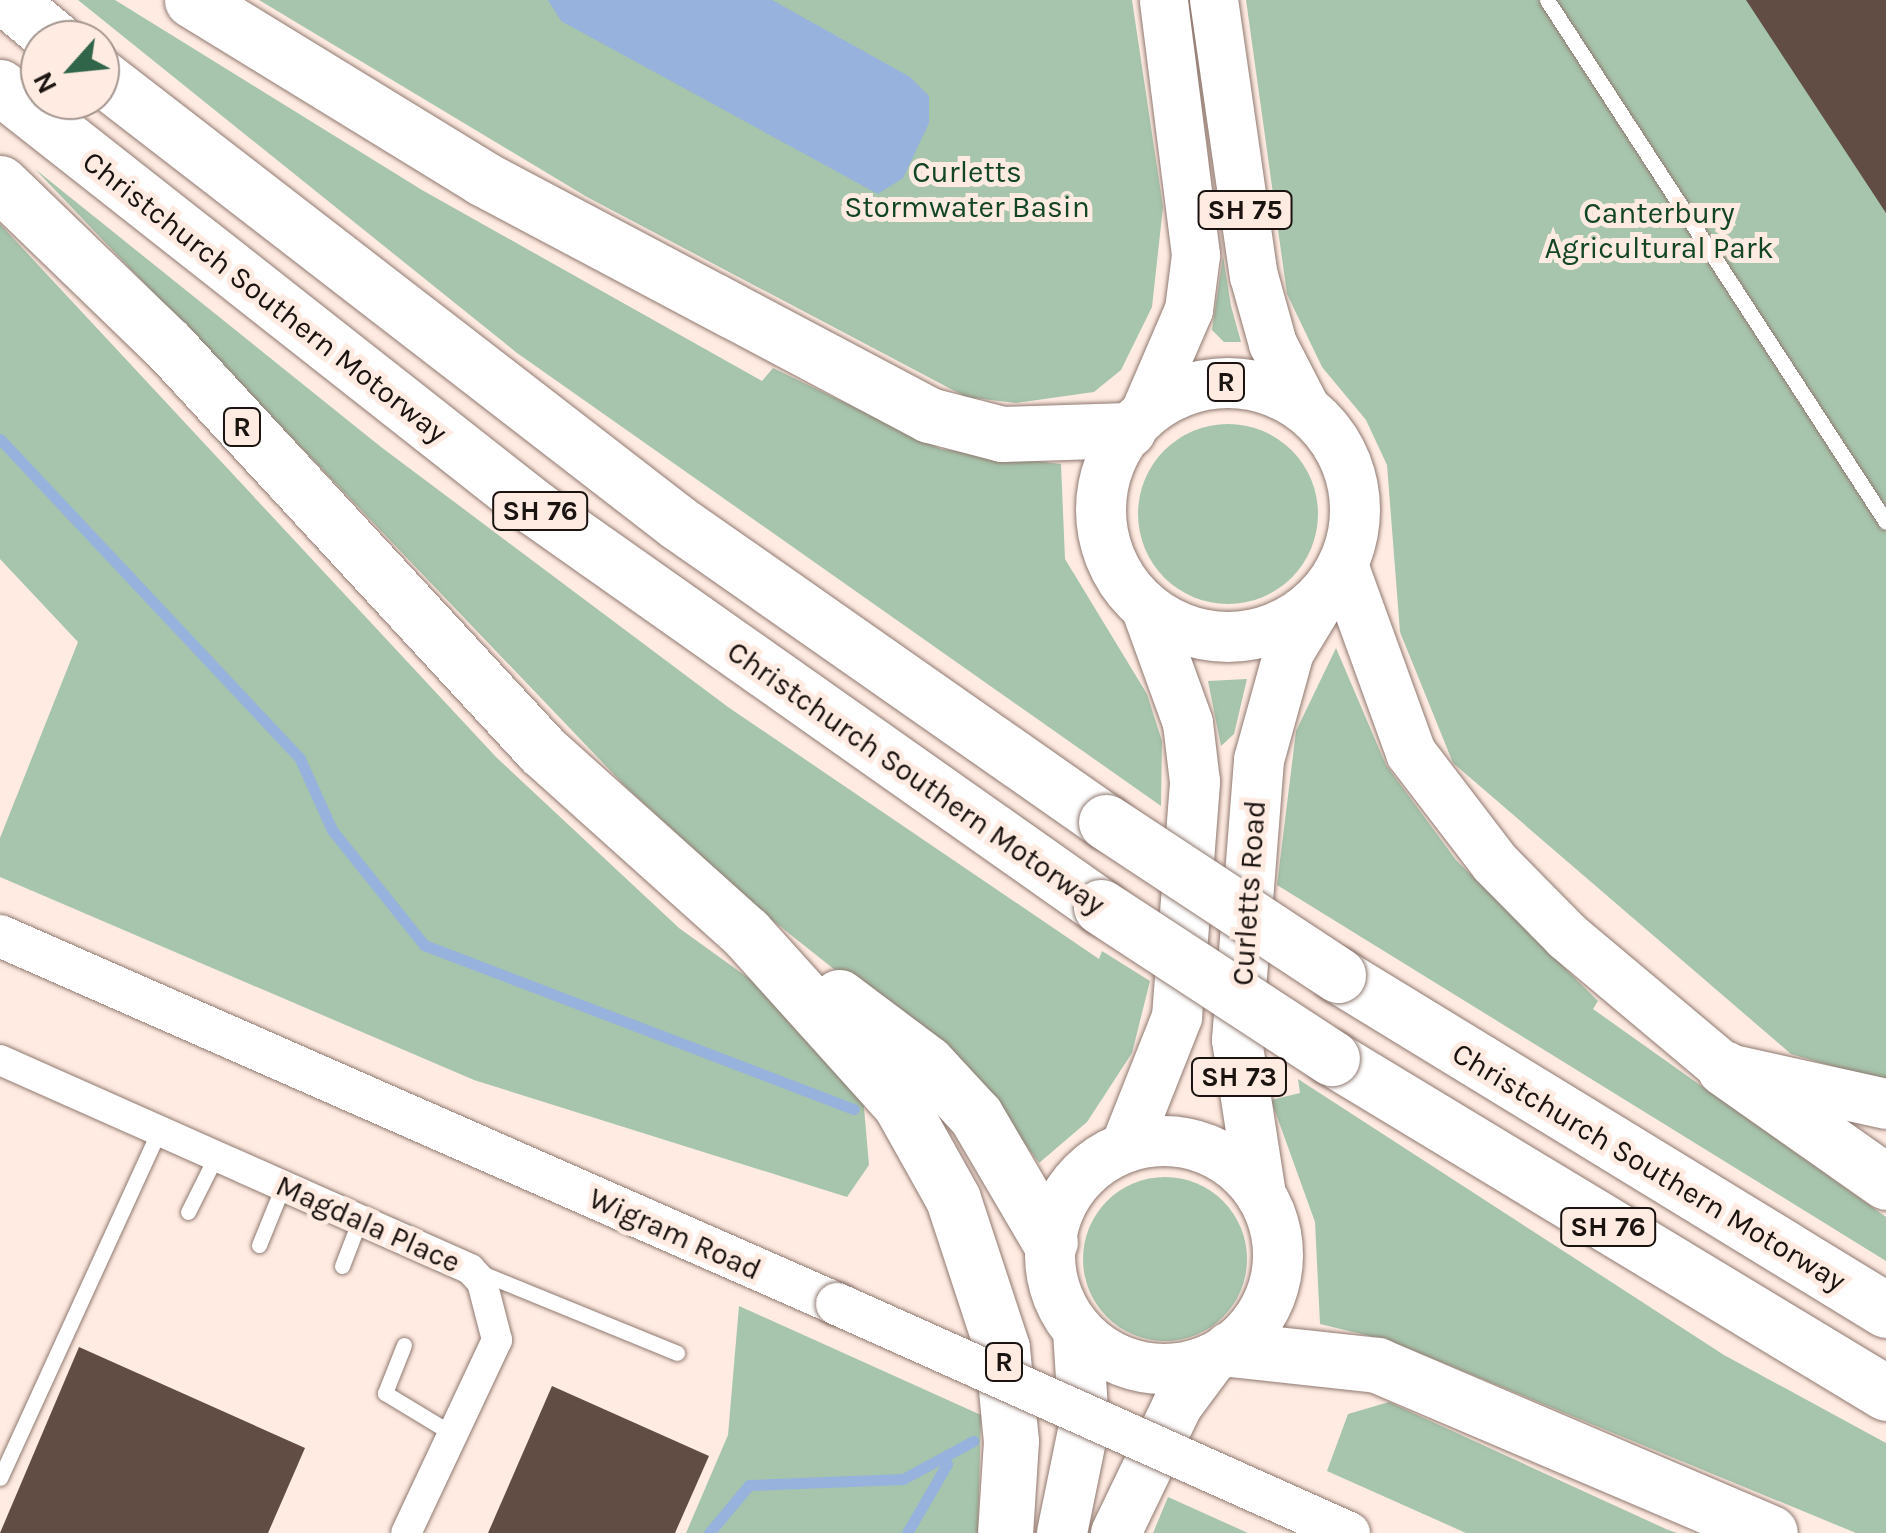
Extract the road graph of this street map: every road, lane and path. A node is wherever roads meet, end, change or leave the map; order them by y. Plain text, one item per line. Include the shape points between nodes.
1 (8, 0) edge
2 (192, 0) edge
3 (1164, 0) edge
4 (1214, 0) edge
5 (1547, 0) edge
6 (32, 20) edge
7 (0, 86) edge
8 (120, 91) edge
9 (0, 182) edge
10 (1307, 410) junction
11 (1136, 421) junction
12 (1886, 522) edge
13 (1331, 584) junction
14 (1147, 610) junction
15 (1186, 919) joint
16 (746, 933) junction
17 (0, 936) edge
18 (1244, 956) joint
19 (0, 1060) edge
20 (1724, 1068) junction
21 (1886, 1104) edge
22 (160, 1130) junction
23 (1126, 1146) junction
24 (216, 1156) junction
25 (1886, 1182) edge
26 (284, 1186) junction
27 (1261, 1195) junction
28 (188, 1212) dead end
29 (360, 1219) junction
30 (1050, 1242) junction
31 (259, 1245) dead end
32 (342, 1266) dead end
33 (470, 1269) junction
34 (1886, 1310) edge
35 (1078, 1331) junction
36 (404, 1344) dead end
37 (677, 1353) dead end
38 (1221, 1354) junction
39 (1886, 1393) edge
40 (456, 1436) junction
41 (1, 1473) edge
42 (406, 1533) edge
43 (1005, 1533) edge
44 (1062, 1533) edge
45 (1116, 1533) edge
46 (1349, 1533) edge
47 (1770, 1533) edge

1 - 6 highway
2 - 11 highway, R via 482,178 929,415 1002,434
3 - 11 main road, SH 75 via 1196,255 1188,310
4 - 10 main road, SH 75 via 1260,305
5 - 12 lane
7 - 39 highway, Christchurch Southern Motorway / SH 76, bridge via 535,508 1101,907 1332,1058
8 - 34 highway, Christchurch Southern Motorway / SH 76, bridge via 662,511 1106,822 1338,976
9 - 16 highway, R via 168,346 542,750
10 - 11 highway, R via 1282,394 1226,382
10 - 13 highway, SH 75 via 1352,482
11 - 14 highway, SH 75 via 1105,474 1100,524 1115,571
13 - 14 highway via 1243,638 1176,627
13 - 18 highway, Curletts Road / SH 75 via 1264,721
13 - 20 highway via 1431,786 1568,937
14 - 15 highway, Curletts Road / SH 75 via 1194,752
15 - 23 highway, Curletts Road / SH 73 via 1168,1052
16 - 30 highway via 948,1083 999,1146
16 - 43 highway, R via 873,1068 953,1199 1002,1348 1011,1441
17 - 46 main road, Wigram Road, bridge
18 - 27 highway, Curletts Road / SH 73 via 1240,1080
19 - 22 street, Magdala Place
20 - 21 highway
20 - 25 highway
22 - 24 street, Magdala Place
22 - 41 lane
23 - 27 highway via 1202,1147
23 - 30 highway via 1074,1183
24 - 26 street, Magdala Place
24 - 28 lane
26 - 29 street, Magdala Place
26 - 31 lane
27 - 38 highway, SH 73 via 1275,1227 1272,1295
29 - 32 lane
29 - 33 street, Magdala Place
30 - 35 highway via 1050,1274
33 - 37 lane
33 - 40 street, Magdala Place via 490,1298 497,1340
35 - 38 highway via 1126,1364 1184,1368
35 - 44 highway via 1084,1426
36 - 40 lane via 385,1392
38 - 45 highway, SH 73 via 1177,1406
38 - 47 highway via 1376,1365
40 - 42 street, Magdala Place

